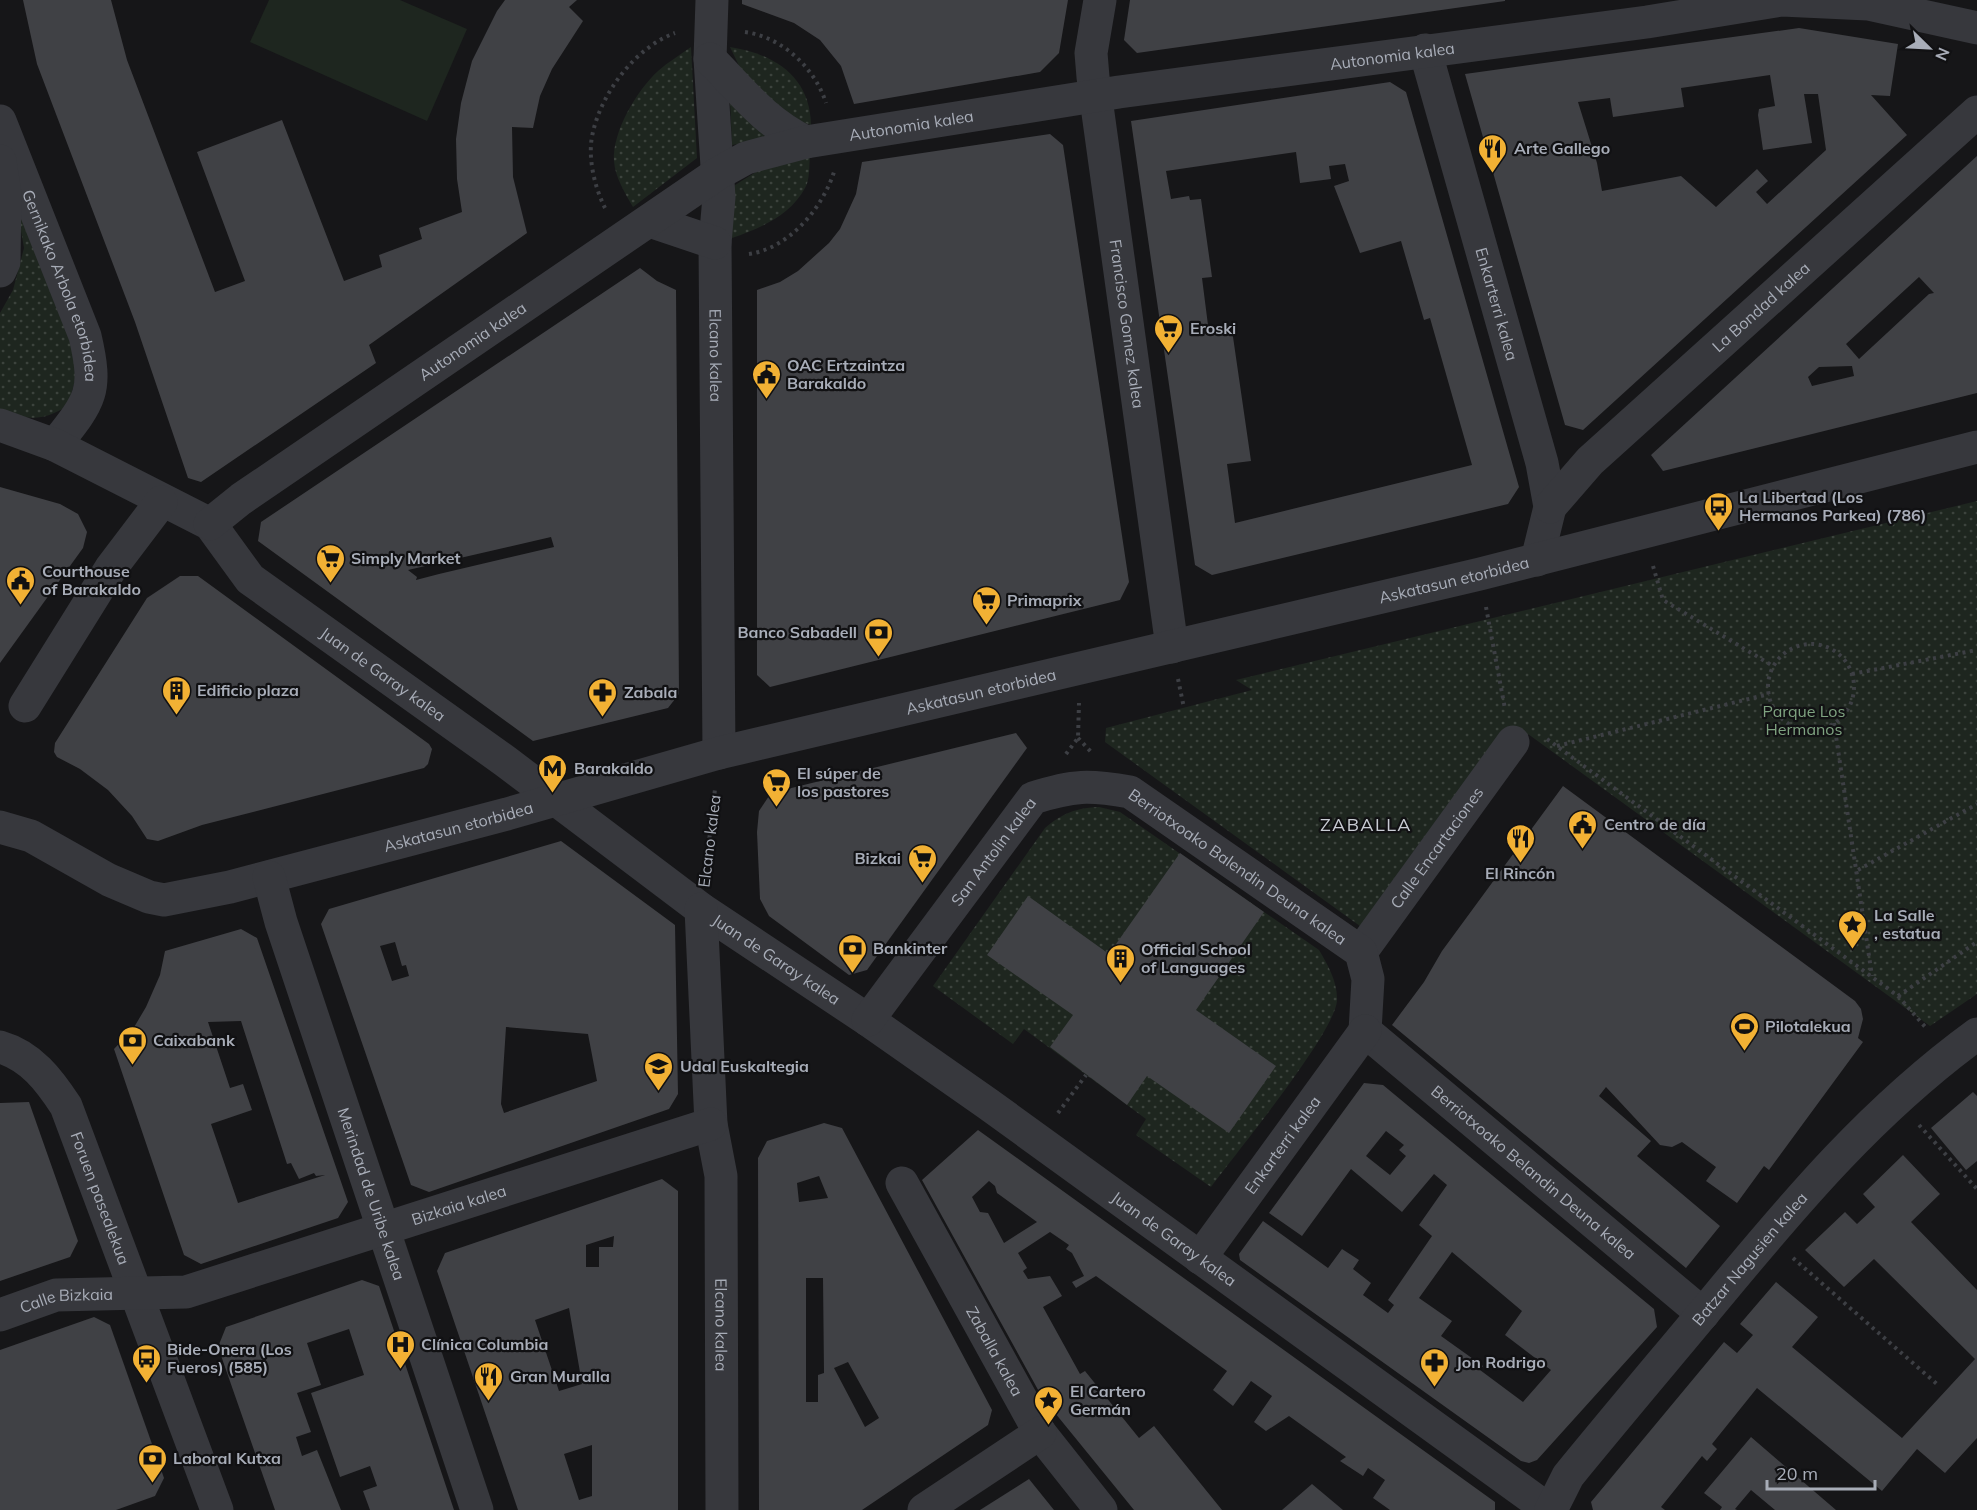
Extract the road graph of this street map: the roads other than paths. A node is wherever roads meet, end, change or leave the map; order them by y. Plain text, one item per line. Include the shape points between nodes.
1 (712, 0) edge
2 (1100, 0) edge
3 (1866, 2) edge
4 (1977, 28) edge
5 (1425, 50) junction
6 (710, 58) junction
7 (1095, 96) junction
8 (1977, 112) edge
9 (0, 121) edge
10 (806, 142) junction
11 (0, 161) edge
12 (717, 174) junction
13 (650, 221) junction
14 (715, 243) junction
15 (0, 271) edge
16 (0, 425) edge
17 (55, 445) junction
18 (1977, 447) edge
19 (162, 502) junction
20 (1550, 507) junction
21 (210, 524) junction
22 (1537, 560) junction
23 (1172, 647) junction
24 (25, 706) dead end
25 (1526, 737) road end
26 (719, 753) junction
27 (1033, 798) joint
28 (554, 800) junction
29 (0, 826) edge
30 (269, 877) junction
31 (701, 909) junction
32 (1361, 952) junction
33 (868, 1020) junction
34 (1365, 1031) junction
35 (1977, 1034) edge
36 (0, 1047) edge
37 (711, 1124) junction
38 (902, 1183) dead end
39 (382, 1230) junction
40 (1200, 1258) junction
41 (135, 1292) junction
42 (1703, 1314) junction
43 (0, 1315) edge
44 (1040, 1433) junction
45 (211, 1508) edge
46 (477, 1510) edge
47 (722, 1510) edge
48 (924, 1510) edge
49 (1101, 1510) edge
50 (1550, 1510) edge

1 - 6 street, Elcano kalea
2 - 7 street, Francisco Gomez kalea via 1091,53
3 - 4 street, Autonomia kalea
3 - 5 street, Autonomia kalea via 1782,0 1647,22
5 - 7 street, Autonomia kalea
5 - 20 street, Enkarterri kalea via 1539,451
6 - 10 street via 781,130
6 - 12 street, Elcano kalea
7 - 10 street, Autonomia kalea
7 - 23 street, Francisco Gomez kalea
8 - 20 street, La Bondad kalea via 1590,461
9 - 17 street, Gernikako Arbola etorbidea via 85,336 92,367 92,389
10 - 12 street, Autonomia kalea via 746,158
11 - 15 street, Gernikako Arbola etorbidea via 5,194 4,262
12 - 13 street, Autonomia kalea
12 - 14 street, Elcano kalea
13 - 14 street
13 - 21 street, Autonomia kalea via 241,499
14 - 26 street, Elcano kalea
16 - 17 street, Juan de Garay kalea
17 - 19 street, Juan de Garay kalea
18 - 22 street, Askatasun etorbidea
19 - 21 street, Juan de Garay kalea
19 - 24 street via 111,568
20 - 22 street, Enkarterri kalea
21 - 28 street, Juan de Garay kalea via 250,579 506,761
22 - 23 street, Askatasun etorbidea
23 - 26 street, Askatasun etorbidea
25 - 32 street, Calle Encartaciones
26 - 28 street, Askatasun etorbidea
27 - 32 street, Berriotxoako Balendin Deuna kalea via 1069,787 1131,792
27 - 33 street, San Antolin kalea
28 - 30 street, Askatasun etorbidea
28 - 31 street, Juan de Garay kalea
29 - 30 street, Askatasun etorbidea via 31,836 109,880 157,900
30 - 39 street, Merindad de Uribe kalea
31 - 33 street, Juan de Garay kalea
31 - 37 street, Elcano kalea
32 - 34 street, Berriotxoako Balendin Deuna kalea via 1368,979
33 - 40 street, Juan de Garay kalea
34 - 40 street, Enkarterri kalea
34 - 42 street, Berriotxoako Belandin Deuna kalea
35 - 42 street, Batzar Nagusien kalea via 1867,1125
36 - 41 street, Foruen pasealekua via 16,1052 47,1077 66,1106
37 - 39 street, Bizkaia kalea
37 - 47 street, Elcano kalea via 721,1176
38 - 44 street, Zaballa kalea
39 - 41 street, Bizkaia kalea via 186,1292
39 - 46 street, Merindad de Uribe kalea
40 - 50 street, Juan de Garay kalea
41 - 43 street, Calle Bizkaia via 56,1295
41 - 45 street, Foruen pasealekua
42 - 50 street, Batzar Nagusien kalea via 1568,1476
44 - 48 street
44 - 49 street, Zaballa kalea

